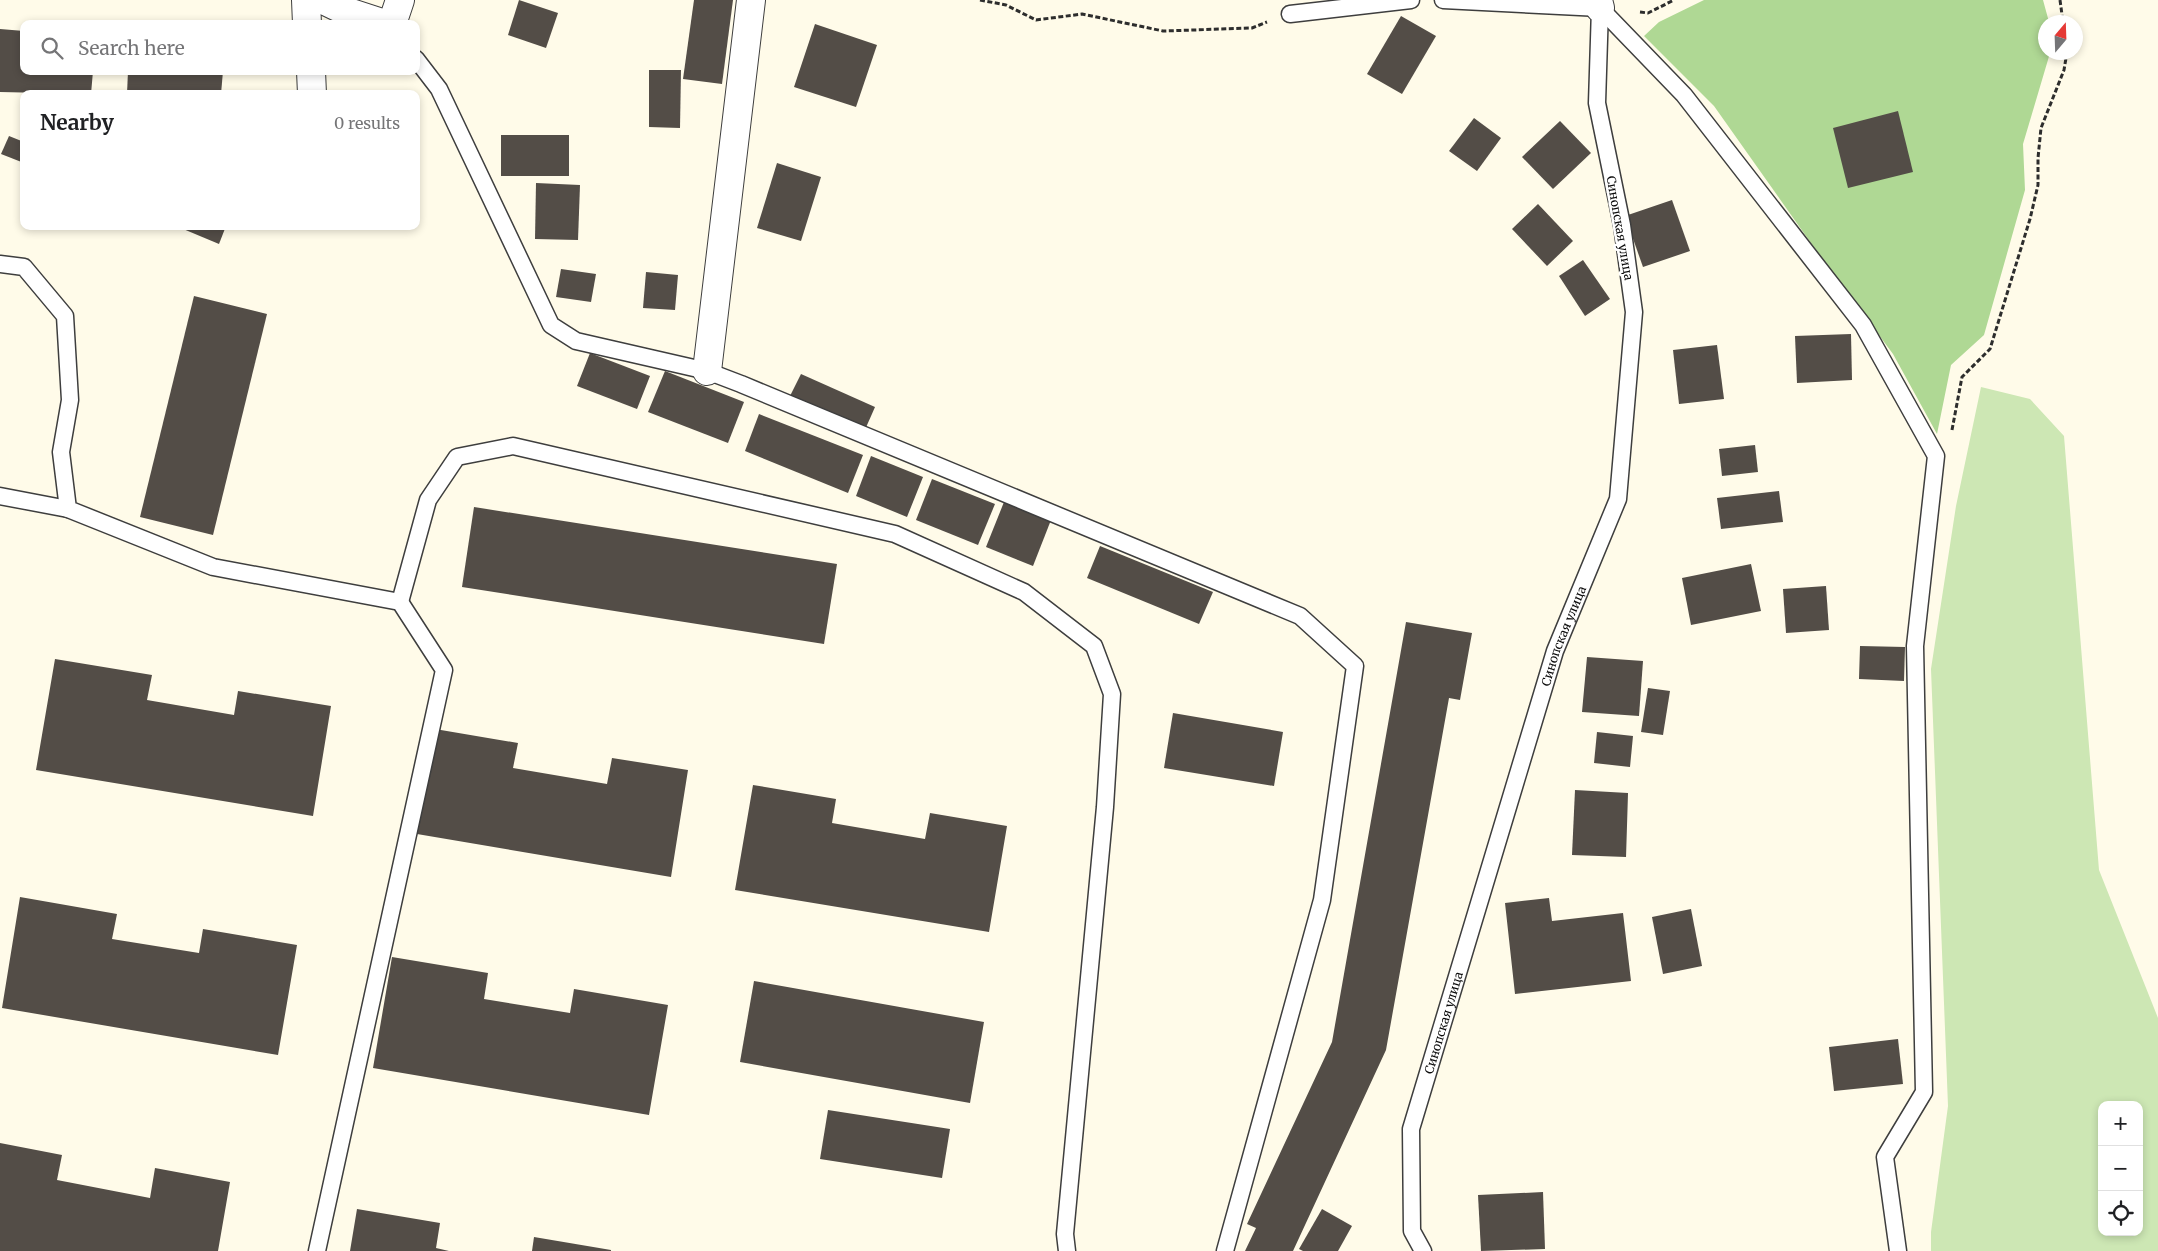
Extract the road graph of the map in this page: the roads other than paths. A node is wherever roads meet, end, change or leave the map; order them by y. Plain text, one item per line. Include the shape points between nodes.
1 (306, 0) edge
2 (324, 0) edge
3 (400, 0) edge
4 (751, 0) edge
5 (1411, 0) edge
6 (1443, 0) edge
7 (1599, 4) edge
8 (1290, 14) road end
9 (308, 20) edge
10 (373, 20) edge
11 (393, 20) edge
12 (420, 64) edge
13 (311, 75) edge
14 (312, 90) edge
15 (0, 264) edge
16 (707, 371) junction
17 (0, 496) edge
18 (68, 509) junction
19 (400, 602) junction
20 (317, 1251) edge
21 (1067, 1251) edge
22 (1225, 1251) edge
23 (1423, 1251) edge
24 (1898, 1251) edge

1 - 9 street
2 - 10 street
3 - 11 street
4 - 16 street
5 - 8 lane
6 - 7 lane
7 - 23 lane, Синопская улица via 1597,103 1622,225 1634,312 1618,499 1555,651 1411,1129 1412,1231
7 - 24 lane via 1684,95 1863,325 1936,456 1916,646 1924,1092 1885,1157
12 - 16 lane via 438,89 551,325 576,341
13 - 14 street
15 - 18 lane via 24,267 65,316 70,400 61,452
16 - 22 lane via 1300,616 1355,666 1322,900
17 - 18 lane
18 - 19 lane via 213,567
19 - 20 lane via 444,670
19 - 21 lane via 428,500 457,457 513,446 895,534 1024,592 1094,646 1112,694 1105,807 1065,1234

